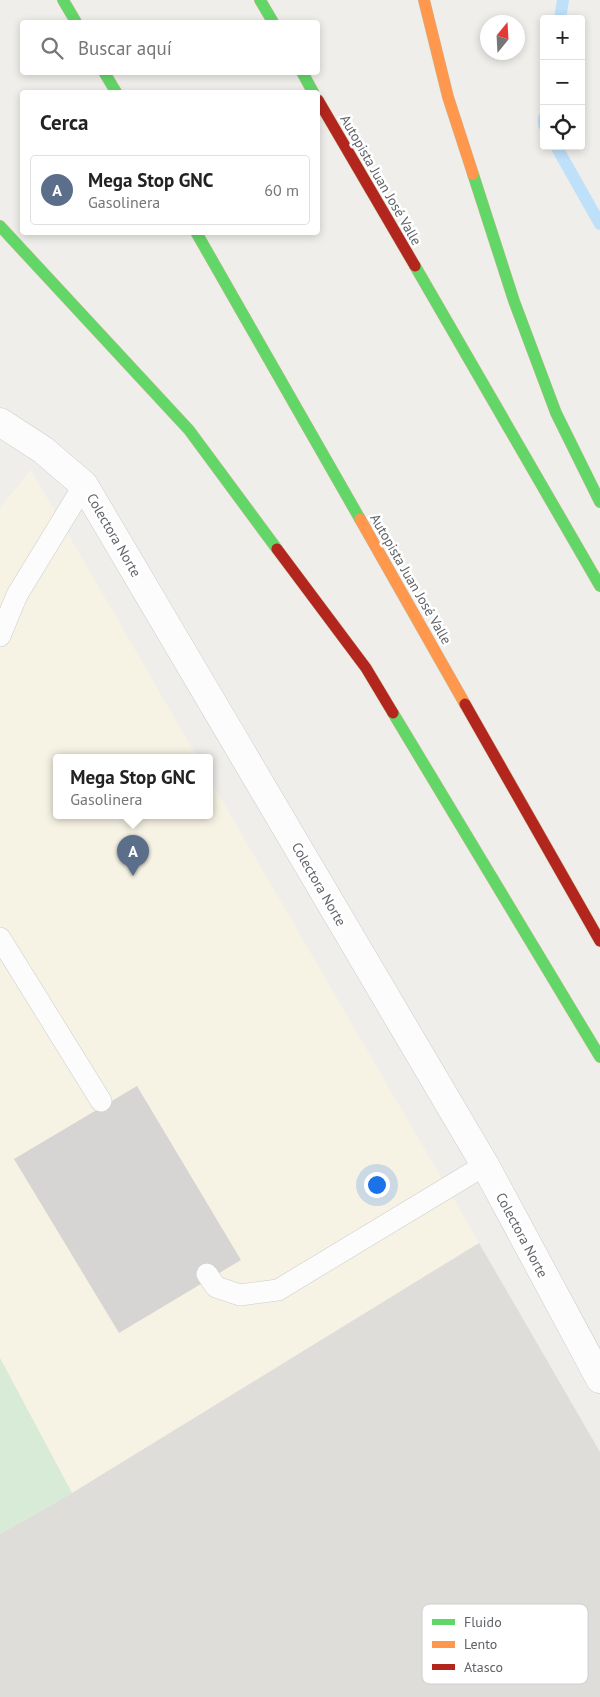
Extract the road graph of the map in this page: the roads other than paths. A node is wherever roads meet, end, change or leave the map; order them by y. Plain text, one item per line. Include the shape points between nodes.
1 (63, 0) edge
2 (260, 0) edge
3 (424, 0) edge
4 (75, 20) edge
5 (272, 20) edge
6 (106, 75) edge
7 (304, 75) edge
8 (115, 90) edge
9 (312, 90) edge
10 (320, 103) edge
11 (0, 226) edge
12 (198, 235) edge
13 (0, 422) edge
14 (84, 485) junction
15 (600, 502) edge
16 (600, 586) edge
17 (0, 636) edge
18 (0, 938) edge
19 (600, 940) edge
20 (600, 1057) edge
21 (101, 1101) dead end
22 (485, 1165) junction
23 (207, 1274) dead end
24 (600, 1378) edge

1 - 4 highway
2 - 5 highway
3 - 15 highway via 448,96 514,301 556,413
6 - 8 highway
7 - 9 highway
10 - 16 highway, Autopista Juan José Valle
11 - 20 highway via 189,430 366,668
12 - 19 highway, Autopista Juan José Valle
13 - 14 street, Colectora Norte via 43,450
14 - 17 lane via 17,596
14 - 22 street, Colectora Norte
18 - 21 lane
22 - 23 lane via 278,1290 240,1295 216,1287
22 - 24 street, Colectora Norte

